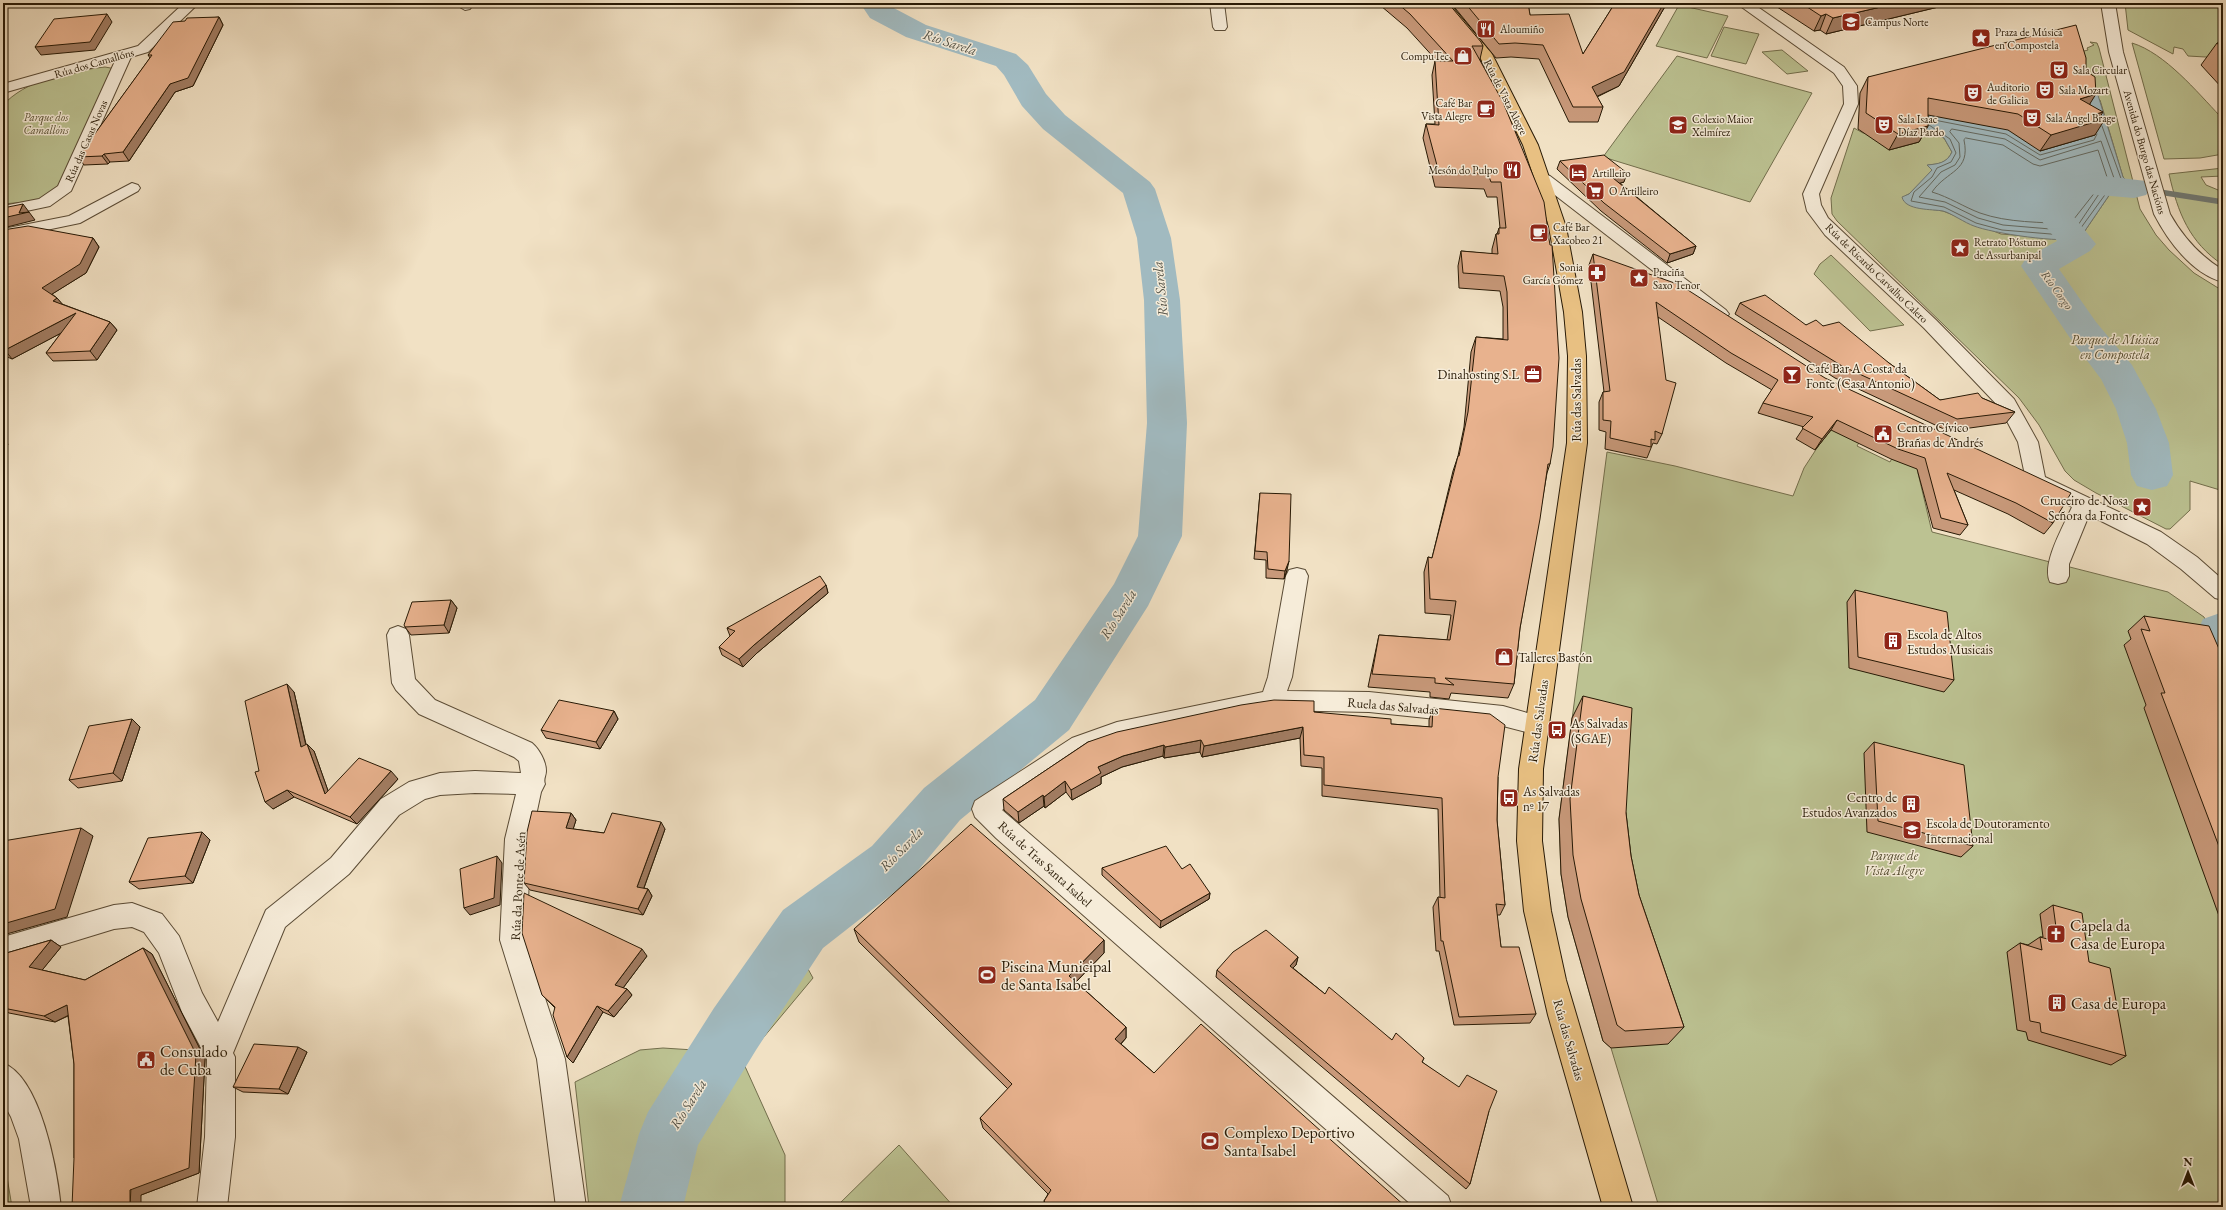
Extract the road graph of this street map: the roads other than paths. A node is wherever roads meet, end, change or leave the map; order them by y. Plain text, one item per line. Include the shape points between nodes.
1 (192, 3) edge
2 (1217, 3) edge
3 (1442, 3) edge
4 (1743, 3) edge
5 (2108, 3) edge
6 (1220, 27) dead end
7 (125, 55) junction
8 (3, 89) edge
9 (1544, 179) junction
10 (132, 188) dead end
11 (3, 211) edge
12 (1559, 228) joint
13 (3, 234) edge
14 (2223, 277) edge
15 (1734, 324) edge
16 (2084, 503) junction
17 (1297, 576) dead end
18 (2058, 576) dead end
19 (2223, 592) edge
20 (398, 635) dead end
21 (1272, 700) junction
22 (1537, 725) junction
23 (533, 784) junction
24 (3, 950) edge
25 (219, 1053) junction
26 (3, 1077) edge
27 (46, 1207) edge
28 (212, 1207) edge
29 (571, 1207) edge
30 (1437, 1207) edge
31 (1618, 1207) edge

1 - 7 street, Rúa dos Camallóns via 148,46
2 - 6 street
3 - 9 main road, Rúa de Vista Alegre via 1474,40 1491,65 1534,152
4 - 16 street, Rúa de Ricardo Carvalho Calero via 1839,70 1851,84 1850,104 1810,192 1816,212 1831,231 1930,324 2007,404 2023,431 2031,454 2023,473
5 - 14 street, Avenida do Burgo das Nacións via 2116,52 2162,214 2179,242 2196,259
7 - 8 street, Rúa dos Camallóns
7 - 11 street, Rúa das Casas Novas via 65,188 43,203
9 - 12 main road, Rúa de Vista Alegre
9 - 15 street
10 - 13 street via 74,220
12 - 22 main road, Rúa das Salvadas via 1575,323 1579,409 1577,443
16 - 18 street via 2058,564
16 - 19 street via 2171,549
17 - 21 street via 1280,677
20 - 23 street, Rúa da Ponte de Asén via 404,683 427,707 523,750 532,762
21 - 22 street, Ruela das Salvadas via 1369,702 1503,716
21 - 30 street, Rúa de Tras Santa Isabel via 1117,732 1080,746 984,809
22 - 31 main road, Rúa das Salvadas via 1529,790 1528,824 1536,904 1557,998
23 - 25 street via 440,784 418,790 390,807 340,866 275,919
23 - 29 street, Rúa da Ponte de Asén via 518,839 513,940 551,1059
24 - 25 street via 114,917 132,915 145,918 153,922 169,945 192,1002
25 - 28 street via 220,1137
26 - 27 street via 18,1098 34,1136

